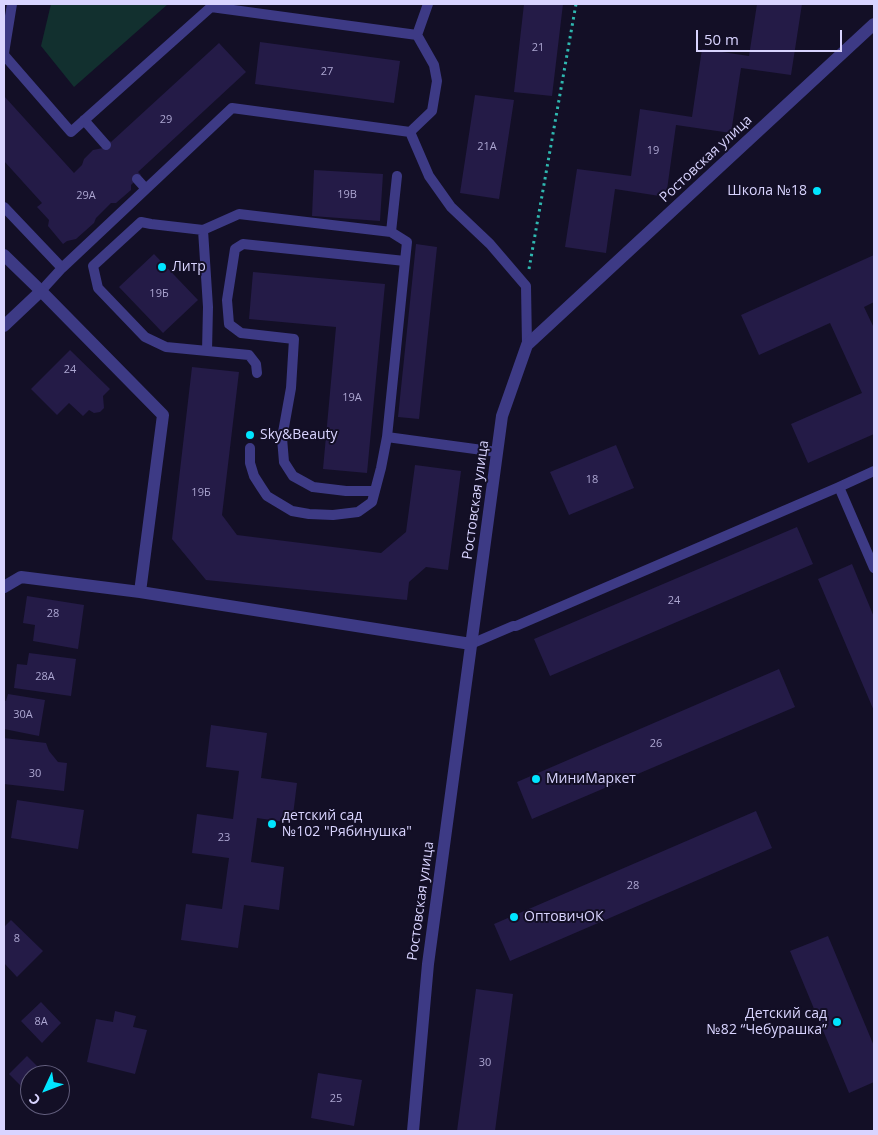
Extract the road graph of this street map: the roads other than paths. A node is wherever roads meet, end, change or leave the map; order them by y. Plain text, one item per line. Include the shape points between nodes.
1 (12, 4) edge
2 (428, 4) edge
3 (211, 6) edge
4 (874, 24) edge
5 (417, 35) junction
6 (4, 54) edge
7 (84, 120) junction
8 (410, 132) junction
9 (106, 145) dead end
10 (397, 176) dead end
11 (137, 179) dead end
12 (146, 189) junction
13 (4, 207) edge
14 (204, 230) junction
15 (392, 232) junction
16 (4, 255) edge
17 (405, 261) junction
18 (62, 268) junction
19 (41, 291) junction
20 (4, 326) edge
21 (527, 345) junction
22 (207, 351) junction
23 (256, 373) dead end
24 (386, 437) junction
25 (250, 448) dead end
26 (498, 452) junction
27 (874, 471) edge
28 (839, 487) junction
29 (375, 491) junction
30 (874, 568) edge
31 (4, 587) edge
32 (140, 592) junction
33 (471, 644) junction
34 (413, 1131) edge

1 - 6 lane
2 - 5 lane
3 - 5 lane
3 - 7 lane
4 - 21 street, Ростовская улица
5 - 8 lane via 434,65 437,81 432,111
6 - 7 lane via 71,132
7 - 9 lane
8 - 12 lane via 232,108
8 - 21 lane via 429,176 451,207 490,244 526,286
10 - 15 lane
11 - 12 lane
12 - 18 lane
13 - 18 lane
14 - 15 lane via 239,214
14 - 22 lane
14 - 22 lane via 141,222 93,266 98,288 145,337 166,348
15 - 17 lane via 407,242
16 - 19 street
17 - 24 lane
17 - 29 lane via 243,244 234,249 227,300 229,324 241,333 294,340 291,388 282,438 284,462 293,476 314,487
18 - 19 lane
19 - 20 street
19 - 32 street via 163,415
21 - 26 street, Ростовская улица via 502,416
22 - 23 lane via 249,355 256,364
24 - 26 lane
24 - 29 lane
25 - 29 lane via 254,476 267,496 292,511 333,515 358,512 372,502
26 - 33 street, Ростовская улица
27 - 28 lane
28 - 30 lane
28 - 33 lane
31 - 32 street via 21,577
32 - 33 street
33 - 34 street, Ростовская улица via 428,964

